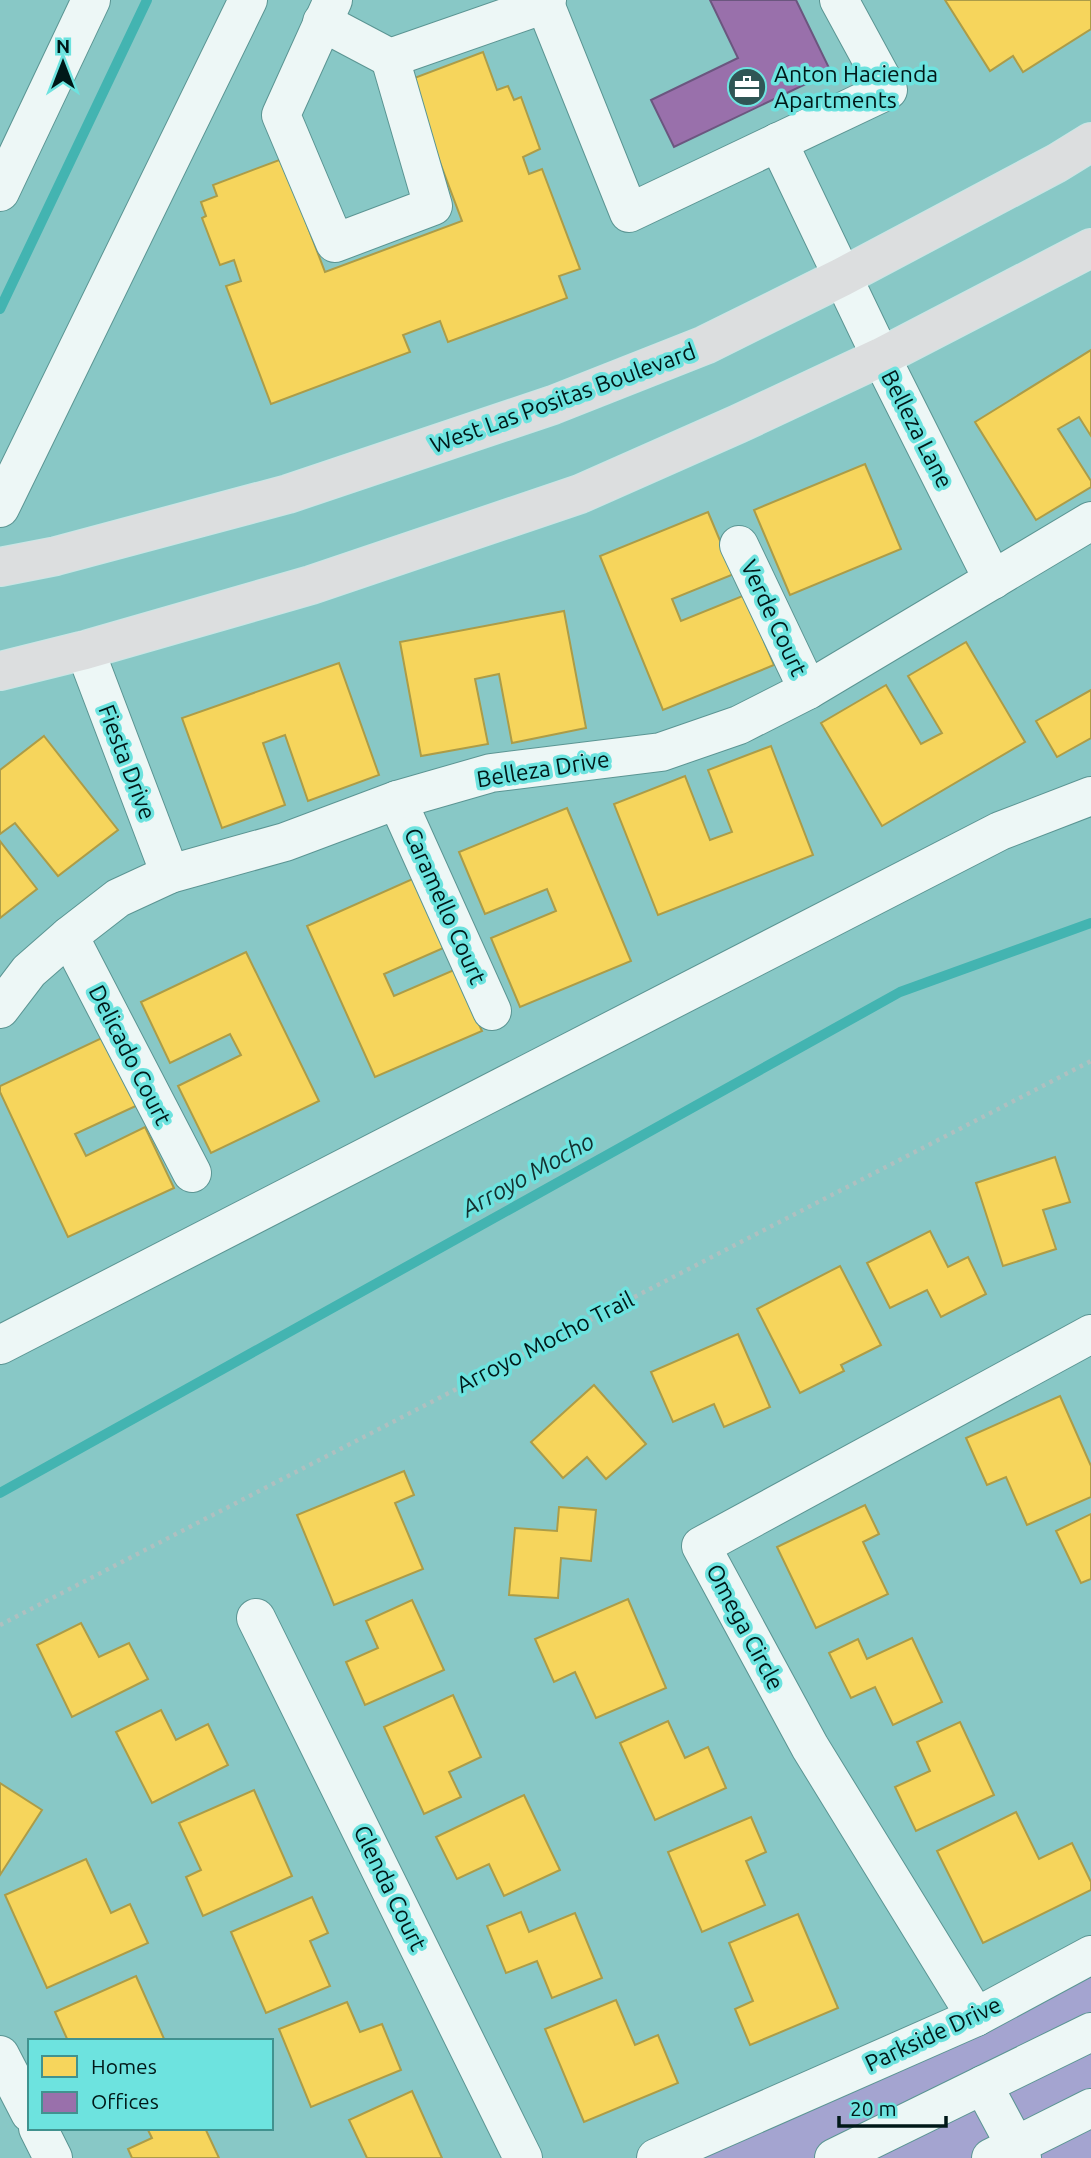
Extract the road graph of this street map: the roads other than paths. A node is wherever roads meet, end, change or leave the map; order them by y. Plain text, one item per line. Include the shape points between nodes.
1 (90, 0) edge
2 (248, 0) edge
3 (839, 0) edge
4 (546, 2) edge
5 (327, 11) edge
6 (390, 58) junction
7 (778, 142) junction
8 (1091, 142) edge
9 (0, 192) edge
10 (1091, 248) edge
11 (842, 277) junction
12 (881, 357) junction
13 (0, 508) edge
14 (1091, 521) edge
15 (739, 545) dead end
16 (0, 567) edge
17 (993, 580) junction
18 (85, 650) junction
19 (0, 671) edge
20 (808, 690) junction
21 (1091, 796) edge
22 (397, 800) junction
23 (170, 874) junction
24 (69, 936) junction
25 (0, 1009) edge
26 (492, 1011) dead end
27 (192, 1173) dead end
28 (1091, 1334) edge
29 (0, 1345) edge
30 (256, 1618) dead end
31 (1091, 1955) edge
32 (976, 2017) junction
33 (1091, 2032) edge
34 (0, 2055) edge
35 (983, 2085) junction
36 (1091, 2108) edge
37 (28, 2109) edge
38 (39, 2130) edge
39 (1010, 2154) edge
40 (53, 2158) edge
41 (523, 2158) edge
42 (656, 2158) edge
43 (834, 2158) edge

1 - 9 street
2 - 13 street
3 - 7 street via 888,90
4 - 6 street
4 - 7 street via 629,214
5 - 6 street
5 - 6 street via 281,114 335,243 433,206
7 - 11 street, Belleza Lane
8 - 11 main road, West Las Positas Boulevard
10 - 12 main road
11 - 12 street, Belleza Lane
11 - 16 main road, West Las Positas Boulevard via 705,345 553,405 288,494
12 - 17 street, Belleza Lane
12 - 18 main road via 580,494 311,585
14 - 17 street, Belleza Drive
15 - 20 street, Verde Court
17 - 20 street, Belleza Drive
18 - 19 main road
18 - 23 street, Fiesta Drive
20 - 22 street, Belleza Drive via 739,725 662,752 491,773
21 - 29 street via 1000,831
22 - 23 street, Belleza Drive via 285,842
22 - 26 street, Caramello Court
23 - 24 street, Belleza Drive via 118,898
24 - 25 street, Belleza Drive via 29,971
24 - 27 street, Delicado Court
28 - 32 street, Omega Circle via 701,1546 810,1747
30 - 41 street, Glenda Court
31 - 32 street, Parkside Drive
32 - 42 street, Parkside Drive
33 - 35 street
34 - 37 street
35 - 39 street
35 - 43 street
36 - 39 street
38 - 40 street

